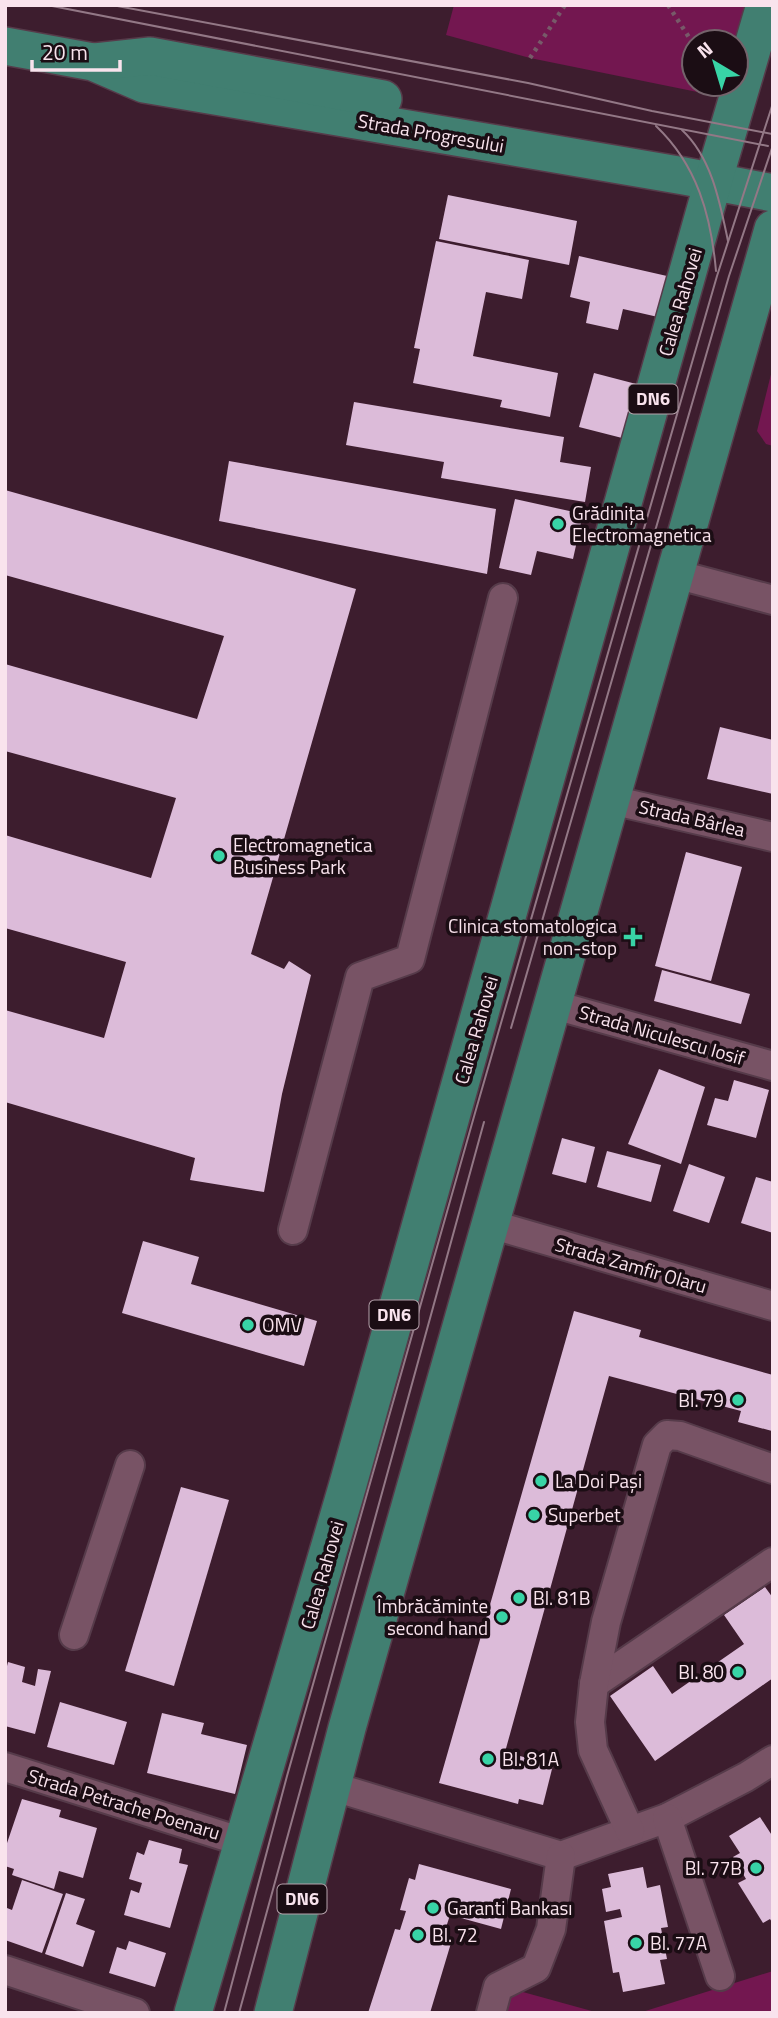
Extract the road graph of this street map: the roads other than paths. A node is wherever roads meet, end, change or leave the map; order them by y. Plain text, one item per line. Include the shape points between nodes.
1 (765, 5) edge
2 (5, 46) edge
3 (716, 172) junction
4 (773, 172) edge
5 (773, 193) edge
6 (773, 229) edge
7 (676, 574) junction
8 (503, 598) dead end
9 (773, 600) edge
10 (611, 800) junction
11 (773, 837) edge
12 (551, 1004) junction
13 (773, 1066) edge
14 (490, 1224) junction
15 (293, 1230) dead end
16 (773, 1306) edge
17 (130, 1465) dead end
18 (773, 1469) edge
19 (773, 1562) edge
20 (75, 1634) dead end
21 (594, 1684) junction
22 (773, 1760) edge
23 (5, 1767) edge
24 (331, 1786) junction
25 (667, 1818) junction
26 (630, 1831) junction
27 (243, 1842) junction
28 (561, 1856) junction
29 (5, 1970) edge
30 (720, 1976) dead end
31 (135, 2013) edge
32 (193, 2013) edge
33 (273, 2013) edge
34 (491, 2013) edge

1 - 3 main road, Calea Rahovei / DN6
2 - 3 main road, Strada Progresului via 93,62 150,56
3 - 4 main road, Strada Progresului
3 - 5 main road, Strada Progresului
3 - 27 main road, Calea Rahovei / DN6 via 352,1471
6 - 7 main road, DN6
7 - 9 street
7 - 10 main road, DN6
8 - 15 street via 410,959 360,977
10 - 11 street, Strada Bârlea
10 - 12 main road, DN6
12 - 13 street, Strada Niculescu Iosif
12 - 14 main road, DN6
14 - 16 street, Strada Zamfir Olaru
14 - 24 main road, DN6
17 - 20 street
18 - 21 street via 680,1436 667,1435 657,1445 606,1622
19 - 21 street
21 - 26 street via 593,1750
22 - 25 street
23 - 27 street, Strada Petrache Poenaru
24 - 28 street
24 - 33 main road, DN6
25 - 26 street
25 - 30 street
26 - 28 street
27 - 32 main road, Calea Rahovei / DN6
28 - 34 street via 551,1929 536,1968 498,1987
29 - 31 street

